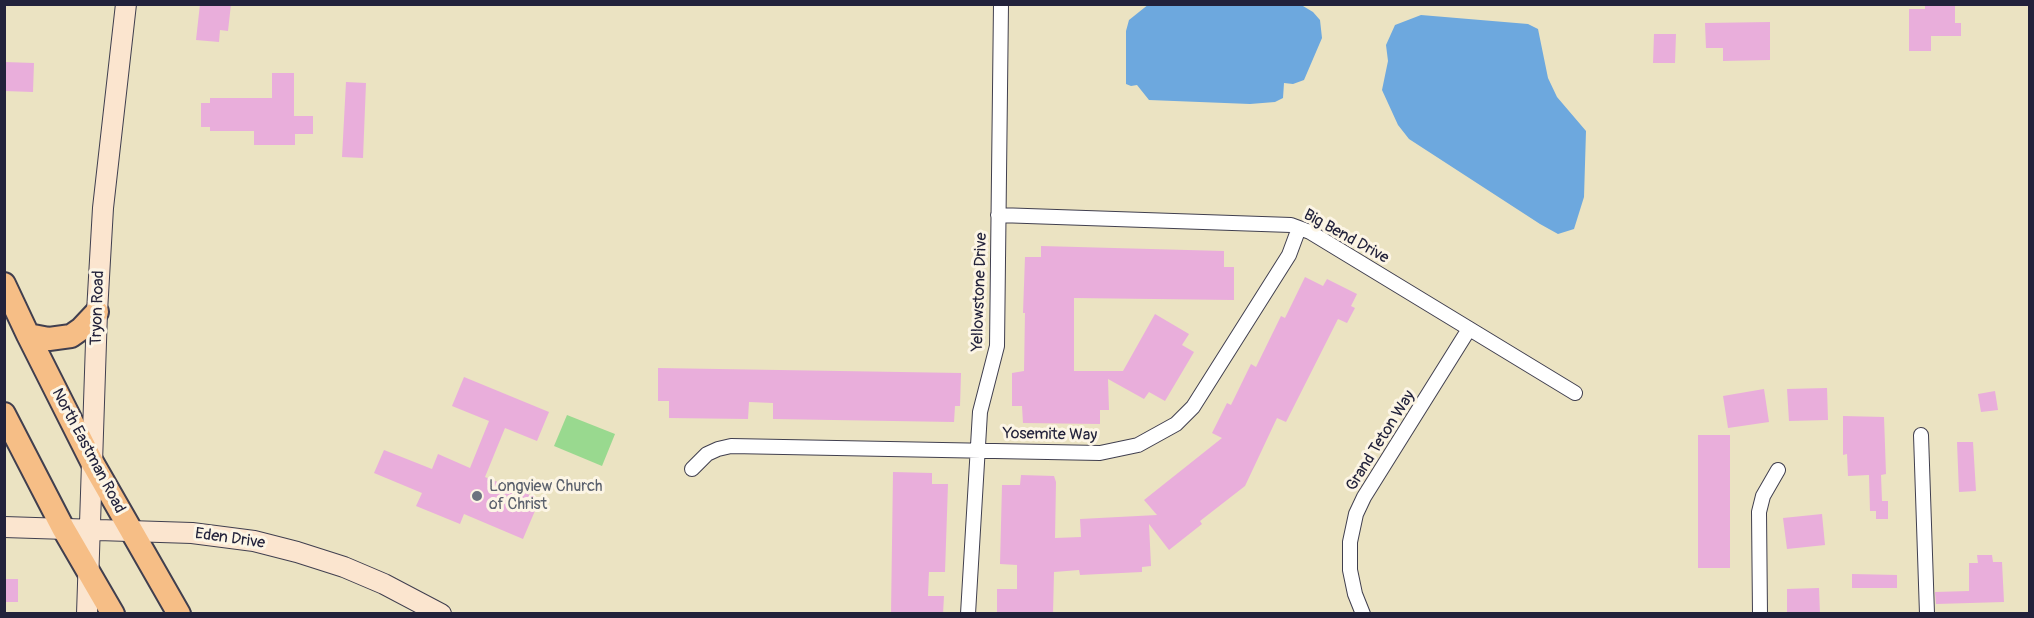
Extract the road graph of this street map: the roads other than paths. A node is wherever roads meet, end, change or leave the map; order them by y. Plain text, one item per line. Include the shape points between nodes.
1 (126, 4) edge
2 (1000, 4) edge
3 (998, 215) junction
4 (1299, 228) junction
5 (4, 284) edge
6 (98, 312) junction
7 (1469, 329) junction
8 (28, 335) junction
9 (1575, 393) dead end
10 (4, 414) edge
11 (1921, 435) dead end
12 (977, 449) junction
13 (92, 462) junction
14 (693, 469) dead end
15 (1778, 470) dead end
16 (4, 527) edge
17 (63, 528) junction
18 (90, 529) junction
19 (131, 530) junction
20 (88, 572) junction
21 (87, 614) edge
22 (113, 614) edge
23 (178, 614) edge
24 (441, 614) edge
25 (968, 614) edge
26 (1363, 614) edge
27 (1760, 614) edge
28 (1927, 614) edge

1 - 6 street, Tryon Road via 106,172
2 - 3 street, Yellowstone Drive
3 - 4 street, Big Bend Drive via 1274,223
3 - 12 street, Yellowstone Drive via 997,346 981,406
4 - 7 street, Big Bend Drive
4 - 12 street, Yosemite Way via 1289,255 1200,397 1170,428 1138,445 1112,452
5 - 8 main road, North Eastman Road
6 - 8 main road via 71,336 50,339
6 - 13 street, Tryon Road
7 - 9 street, Big Bend Drive
7 - 26 street, Grand Teton Way via 1356,514 1350,570
8 - 13 main road, North Eastman Road
10 - 17 main road
11 - 28 street
12 - 14 street, Yosemite Way via 731,446 707,454
12 - 25 street, Yellowstone Drive
13 - 18 street, Tryon Road
13 - 19 main road, North Eastman Road
15 - 27 street via 1759,512
16 - 17 street, Eden Drive
17 - 18 street, Eden Drive
17 - 20 main road
18 - 19 street, Eden Drive
18 - 20 street, Tryon Road
19 - 23 main road, North Eastman Road
19 - 24 street, Eden Drive via 226,537 297,552 384,584
20 - 21 street, Tryon Road
20 - 22 main road

